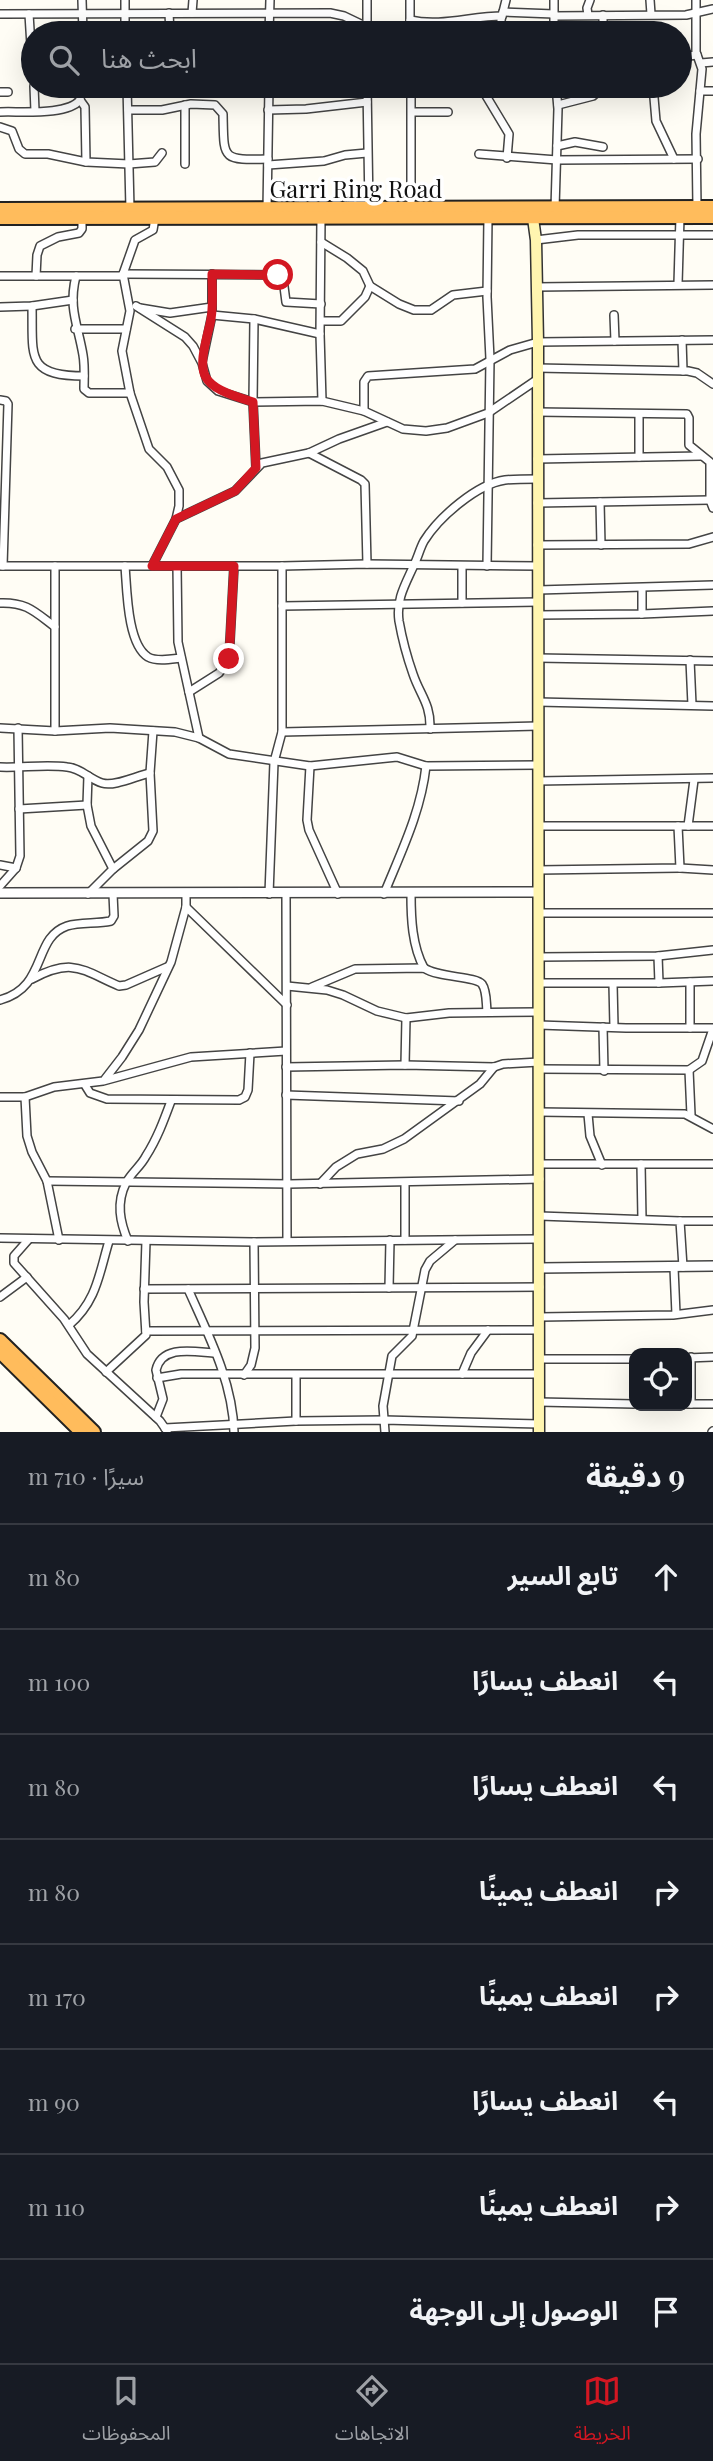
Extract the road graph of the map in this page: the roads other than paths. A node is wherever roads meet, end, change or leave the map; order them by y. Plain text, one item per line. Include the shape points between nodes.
1 (82, 0) edge
2 (125, 0) edge
3 (193, 0) edge
4 (270, 0) edge
5 (367, 0) edge
6 (410, 0) edge
7 (506, 0) edge
8 (554, 0) edge
9 (590, 0) edge
10 (650, 0) edge
11 (696, 0) edge
12 (713, 9) edge
13 (82, 13) junction
14 (125, 13) junction
15 (169, 13) junction
16 (191, 13) junction
17 (270, 13) junction
18 (0, 14) edge
19 (29, 14) junction
20 (502, 14) junction
21 (651, 14) junction
22 (695, 14) junction
23 (554, 15) junction
24 (588, 15) junction
25 (603, 15) junction
26 (29, 21) edge
27 (82, 21) edge
28 (125, 21) edge
29 (169, 21) edge
30 (270, 21) edge
31 (352, 21) edge
32 (367, 21) edge
33 (410, 21) edge
34 (467, 21) edge
35 (502, 21) edge
36 (554, 21) edge
37 (603, 21) edge
38 (697, 55) junction
39 (692, 56) edge
40 (713, 62) edge
41 (701, 63) junction
42 (700, 91) junction
43 (713, 91) edge
44 (35, 98) edge
45 (128, 98) edge
46 (268, 98) edge
47 (367, 98) edge
48 (411, 98) edge
49 (487, 98) edge
50 (557, 98) edge
51 (585, 98) edge
52 (654, 98) edge
53 (80, 100) joint
54 (367, 102) junction
55 (185, 105) junction
56 (558, 105) junction
57 (128, 110) junction
58 (268, 110) junction
59 (36, 111) junction
60 (412, 111) junction
61 (0, 112) edge
62 (448, 112) dead end
63 (0, 127) edge
64 (557, 146) junction
65 (603, 147) dead end
66 (162, 153) dead end
67 (367, 153) junction
68 (479, 154) dead end
69 (507, 158) junction
70 (674, 159) junction
71 (698, 159) junction
72 (556, 160) junction
73 (86, 162) junction
74 (268, 162) junction
75 (129, 164) junction
76 (185, 164) dead end
77 (697, 207) junction
78 (713, 207) edge
79 (369, 208) junction
80 (411, 208) junction
81 (555, 208) junction
82 (0, 209) edge
83 (130, 209) junction
84 (267, 213) junction
85 (532, 213) junction
86 (680, 217) junction
87 (713, 217) edge
88 (0, 218) edge
89 (82, 218) junction
90 (155, 218) junction
91 (321, 218) junction
92 (488, 218) junction
93 (680, 235) junction
94 (713, 235) edge
95 (536, 240) junction
96 (321, 242) junction
97 (212, 274) junction
98 (122, 275) junction
99 (0, 276) edge
100 (36, 276) junction
101 (76, 276) junction
102 (678, 284) junction
103 (713, 285) edge
104 (370, 286) junction
105 (536, 287) junction
106 (487, 291) junction
107 (73, 300) junction
108 (321, 304) junction
109 (133, 305) junction
110 (32, 306) junction
111 (0, 307) edge
112 (212, 311) junction
113 (614, 314) dead end
114 (254, 319) junction
115 (321, 321) junction
116 (75, 329) junction
117 (126, 329) junction
118 (320, 334) junction
119 (682, 340) junction
120 (713, 340) edge
121 (615, 341) junction
122 (538, 342) junction
123 (490, 359) junction
124 (202, 363) junction
125 (683, 371) junction
126 (538, 374) junction
127 (84, 376) junction
128 (713, 384) edge
129 (130, 393) junction
130 (0, 400) edge
131 (322, 401) junction
132 (253, 402) junction
133 (364, 411) junction
134 (537, 412) junction
135 (488, 413) junction
136 (639, 415) junction
137 (387, 422) junction
138 (309, 453) junction
139 (703, 456) junction
140 (639, 457) junction
141 (537, 459) junction
142 (256, 468) junction
143 (712, 476) edge
144 (537, 479) junction
145 (488, 486) junction
146 (600, 502) junction
147 (537, 503) junction
148 (712, 504) edge
149 (176, 519) junction
150 (713, 537) edge
151 (537, 545) junction
152 (601, 545) junction
153 (367, 564) junction
154 (2, 566) edge
155 (55, 566) junction
156 (125, 566) junction
157 (152, 566) junction
158 (177, 566) junction
159 (234, 566) junction
160 (282, 566) junction
161 (414, 566) junction
162 (462, 566) junction
163 (487, 566) junction
164 (538, 566) junction
165 (713, 585) edge
166 (642, 589) junction
167 (538, 590) junction
168 (538, 602) junction
169 (0, 603) edge
170 (462, 603) junction
171 (282, 606) junction
172 (398, 606) junction
173 (713, 611) edge
174 (642, 614) junction
175 (538, 615) junction
176 (55, 627) junction
177 (181, 658) junction
178 (538, 658) junction
179 (690, 660) junction
180 (713, 660) edge
181 (189, 692) junction
182 (538, 702) junction
183 (692, 705) junction
184 (713, 706) edge
185 (538, 726) junction
186 (18, 728) junction
187 (0, 729) edge
188 (429, 729) junction
189 (55, 731) junction
190 (153, 731) junction
191 (282, 732) junction
192 (199, 738) junction
193 (274, 762) junction
194 (538, 765) junction
195 (310, 766) junction
196 (426, 766) junction
197 (0, 767) edge
198 (19, 768) junction
199 (150, 774) junction
200 (88, 776) junction
201 (713, 778) edge
202 (694, 780) junction
203 (538, 781) junction
204 (88, 806) junction
205 (19, 809) junction
206 (538, 826) junction
207 (678, 826) junction
208 (688, 826) junction
209 (713, 827) edge
210 (0, 864) edge
211 (16, 867) junction
212 (113, 869) junction
213 (680, 869) junction
214 (538, 870) junction
215 (713, 870) edge
216 (0, 886) edge
217 (538, 892) junction
218 (0, 893) edge
219 (88, 894) junction
220 (113, 894) junction
221 (186, 894) junction
222 (269, 894) junction
223 (286, 894) junction
224 (338, 894) junction
225 (384, 894) junction
226 (411, 894) junction
227 (186, 907) junction
228 (538, 913) junction
229 (713, 913) edge
230 (713, 950) edge
231 (658, 956) junction
232 (538, 957) junction
233 (167, 967) junction
234 (424, 968) junction
235 (32, 979) junction
236 (713, 981) edge
237 (690, 982) junction
238 (539, 983) junction
239 (659, 983) junction
240 (613, 984) junction
241 (287, 986) junction
242 (310, 987) junction
243 (0, 1000) edge
244 (287, 1005) junction
245 (487, 1011) junction
246 (539, 1012) junction
247 (406, 1018) junction
248 (539, 1025) junction
249 (603, 1027) junction
250 (614, 1027) junction
251 (690, 1028) junction
252 (713, 1028) edge
253 (711, 1045) edge
254 (286, 1051) junction
255 (250, 1053) junction
256 (405, 1065) junction
257 (494, 1066) junction
258 (540, 1066) junction
259 (286, 1067) junction
260 (604, 1070) junction
261 (689, 1070) junction
262 (103, 1081) junction
263 (85, 1085) junction
264 (286, 1095) junction
265 (0, 1097) edge
266 (25, 1097) junction
267 (171, 1101) junction
268 (459, 1101) junction
269 (539, 1112) junction
270 (588, 1114) junction
271 (691, 1115) junction
272 (713, 1129) edge
273 (539, 1164) junction
274 (641, 1164) junction
275 (713, 1164) edge
276 (602, 1165) junction
277 (540, 1179) junction
278 (47, 1181) junction
279 (127, 1182) junction
280 (405, 1183) junction
281 (289, 1184) junction
282 (320, 1184) junction
283 (540, 1216) junction
284 (642, 1219) junction
285 (680, 1221) junction
286 (713, 1221) edge
287 (0, 1238) edge
288 (540, 1239) junction
289 (29, 1240) junction
290 (59, 1240) junction
291 (390, 1240) junction
292 (405, 1240) junction
293 (456, 1240) junction
294 (108, 1241) junction
295 (128, 1241) junction
296 (146, 1241) junction
297 (287, 1241) junction
298 (254, 1242) junction
299 (713, 1266) edge
300 (540, 1268) junction
301 (678, 1268) junction
302 (27, 1277) junction
303 (540, 1287) junction
304 (389, 1288) junction
305 (422, 1288) junction
306 (144, 1289) junction
307 (188, 1289) junction
308 (254, 1289) junction
309 (0, 1297) edge
310 (713, 1310) edge
311 (676, 1314) junction
312 (540, 1317) junction
313 (69, 1325) junction
314 (207, 1330) junction
315 (255, 1330) junction
316 (414, 1330) junction
317 (488, 1330) junction
318 (540, 1330) junction
319 (146, 1331) junction
320 (0, 1340) edge
321 (0, 1352) edge
322 (215, 1353) junction
323 (713, 1357) edge
324 (692, 1358) edge
325 (629, 1359) edge
326 (539, 1360) junction
327 (106, 1372) junction
328 (389, 1374) junction
329 (462, 1374) junction
330 (539, 1374) junction
331 (223, 1375) junction
332 (244, 1375) junction
333 (296, 1375) junction
334 (157, 1378) junction
335 (539, 1402) junction
336 (629, 1404) edge
337 (692, 1404) edge
338 (713, 1404) edge
339 (156, 1418) junction
340 (384, 1420) junction
341 (296, 1422) junction
342 (479, 1423) junction
343 (234, 1428) edge
344 (539, 1428) edge
345 (167, 1430) edge
346 (80, 1432) edge
347 (94, 1432) edge
348 (385, 1432) edge
349 (479, 1432) edge

1 - 13 street
2 - 14 street
3 - 16 street
4 - 17 street
5 - 32 street
6 - 33 street
7 - 20 street
8 - 23 street
9 - 24 street
10 - 21 street
11 - 22 street
12 - 22 street
13 - 14 street
13 - 19 street
13 - 27 street
14 - 15 street
14 - 28 street
15 - 16 street
15 - 29 street
16 - 17 street
17 - 30 street
17 - 31 street via 330,13
18 - 19 street
19 - 26 street
20 - 23 street
20 - 34 street
20 - 35 street
21 - 22 street
21 - 25 street
22 - 38 street
23 - 24 street
23 - 36 street
24 - 25 street
25 - 37 street
38 - 39 street
38 - 41 street
40 - 41 street
41 - 42 street
42 - 43 street
42 - 71 street
44 - 59 street
45 - 57 street
46 - 58 street
47 - 54 street
48 - 60 street
49 - 69 street via 509,134
50 - 56 street
51 - 56 street
52 - 70 street via 656,121
53 - 59 street via 72,107
53 - 73 street via 85,107
54 - 58 street
54 - 67 street
55 - 57 street
55 - 74 street via 220,109 223,148 228,156
55 - 76 street
56 - 64 street
57 - 75 street
58 - 74 street
59 - 61 street
60 - 62 street
60 - 80 street
63 - 73 street via 12,131 25,154
64 - 65 street via 575,142
64 - 72 street
66 - 75 street via 155,162
67 - 74 street via 324,161
67 - 79 street
68 - 69 street
69 - 72 street
70 - 71 street
70 - 72 street
71 - 77 street
72 - 81 street
73 - 75 street
74 - 84 street
75 - 83 street
77 - 78 highway, Garri Ring Road
77 - 81 highway, Garri Ring Road
79 - 80 highway, Garri Ring Road
79 - 84 highway, Garri Ring Road
80 - 85 highway, Garri Ring Road
81 - 85 highway, Garri Ring Road
82 - 83 highway, Garri Ring Road
83 - 84 highway, Garri Ring Road
84 - 90 highway, Garri Ring Road
84 - 91 highway, Garri Ring Road
85 - 86 highway, Garri Ring Road
85 - 92 highway, Garri Ring Road
85 - 95 main road
86 - 87 highway, Garri Ring Road
86 - 93 street
88 - 89 highway, Garri Ring Road
89 - 90 highway, Garri Ring Road
89 - 100 street via 79,233 40,247
90 - 98 street via 153,230 135,240
91 - 92 highway, Garri Ring Road
91 - 96 street
92 - 106 street
93 - 94 street
93 - 95 street via 578,235
93 - 102 street
95 - 105 main road
96 - 104 street via 363,271
96 - 108 street
97 - 98 street
97 - 108 street via 278,275 283,279 286,302
97 - 112 street
98 - 101 street
98 - 109 street
99 - 100 street
100 - 101 street
101 - 107 street
102 - 103 street
102 - 105 street
104 - 106 street via 405,308 424,311 453,295
104 - 115 street via 341,321
105 - 122 main road
106 - 123 street
107 - 110 street
107 - 116 street
108 - 115 street
109 - 112 street via 170,313
109 - 117 street
109 - 124 street via 185,337
110 - 111 street
110 - 127 street via 39,366 59,376
112 - 114 street
112 - 124 street
113 - 121 street
114 - 118 street
114 - 132 street
115 - 118 street
116 - 117 street
116 - 127 street via 83,352
117 - 129 street via 122,357
118 - 131 street
119 - 120 street
119 - 121 street
119 - 125 street
121 - 122 street
122 - 123 street
122 - 126 main road
123 - 133 street via 475,369 368,376
123 - 135 street
124 - 132 street via 207,381 218,391
125 - 126 street
125 - 128 street via 697,373
126 - 134 main road
126 - 135 street
127 - 129 street via 84,389 89,393
129 - 149 street via 149,449 167,467 179,490
130 - 154 street via 8,404
131 - 132 street
131 - 133 street
132 - 142 street
133 - 137 street
134 - 136 street
134 - 141 main road
135 - 137 street via 426,431
135 - 145 street
136 - 139 street via 687,414 689,444
136 - 140 street
137 - 138 street
138 - 142 street
138 - 153 street via 365,484
139 - 140 street
139 - 143 street via 710,462
140 - 141 street
141 - 144 main road
142 - 149 street via 235,491
143 - 148 street
144 - 145 street via 503,480
144 - 147 main road
145 - 161 street via 439,523 423,542
145 - 163 street
146 - 147 street
146 - 148 street
146 - 152 street
147 - 151 main road
149 - 157 street
150 - 152 street via 689,544
151 - 152 street
151 - 164 main road
153 - 160 street
153 - 161 street
154 - 155 street
155 - 156 street
155 - 176 street
156 - 157 street
156 - 177 street via 130,620 144,653 149,658
157 - 158 street
158 - 159 street
158 - 177 street
159 - 160 street
159 - 181 street via 229,659 219,673
160 - 171 street
161 - 162 street
161 - 172 street
162 - 163 street
162 - 170 street
163 - 164 street
164 - 167 main road
165 - 166 street
166 - 167 street
166 - 174 street
167 - 168 main road
168 - 170 street
168 - 175 main road
169 - 176 street via 27,606
170 - 172 street
171 - 172 street
171 - 191 street
172 - 188 street via 410,665 426,698
173 - 174 street
174 - 175 street
175 - 178 main road
176 - 189 street
177 - 181 street
178 - 179 street
178 - 182 main road
179 - 180 street
179 - 183 street
181 - 192 street
182 - 183 street
182 - 185 main road
183 - 184 street
185 - 188 street
185 - 194 main road
186 - 187 street
186 - 189 street
186 - 198 street
188 - 191 street
189 - 190 street
190 - 192 street
190 - 199 street
191 - 193 street
192 - 193 street via 229,754
193 - 195 street
193 - 222 street
194 - 196 street
194 - 203 main road
195 - 196 street via 397,757
195 - 224 street via 309,830
196 - 225 street via 415,819
197 - 198 street
198 - 200 street via 65,766
198 - 205 street
199 - 200 street via 115,784
199 - 212 street via 153,831 148,841
200 - 204 street
201 - 202 street
202 - 203 street
202 - 208 street
203 - 206 main road
204 - 205 street
204 - 212 street via 91,826
205 - 211 street
206 - 207 street
206 - 214 main road
207 - 208 street
207 - 213 street
208 - 209 street
210 - 211 street
211 - 216 street
212 - 219 street
213 - 214 street
213 - 215 street
214 - 217 main road
217 - 226 street
217 - 228 main road
218 - 219 street
219 - 220 street
220 - 221 street
220 - 235 street via 111,921 67,926 56,933
221 - 222 street
221 - 227 street
222 - 223 street
223 - 224 street
223 - 241 street
224 - 225 street
225 - 226 street
226 - 234 street via 416,945
227 - 233 street
227 - 244 street
228 - 229 street
228 - 232 main road
230 - 231 street
231 - 232 street
231 - 239 street
232 - 238 main road
233 - 235 street via 119,986 77,967 59,968
233 - 262 street via 139,1030
234 - 242 street via 355,969
234 - 245 street via 481,983
235 - 243 street via 14,996
236 - 237 street
237 - 239 street
237 - 251 street
238 - 240 street
238 - 246 main road
239 - 240 street
240 - 250 street
241 - 242 street
241 - 244 street
242 - 247 street
244 - 254 street
245 - 246 street
245 - 247 street
246 - 248 main road
247 - 256 street
248 - 249 street
248 - 258 main road
249 - 250 street
249 - 260 street
250 - 251 street
251 - 252 street
252 - 253 street
253 - 261 street via 702,1062
254 - 255 street
254 - 259 street
255 - 262 street via 191,1056
255 - 267 street via 245,1097
256 - 257 street
256 - 259 street
257 - 258 street
257 - 268 street
258 - 260 street
258 - 269 main road
259 - 264 street
260 - 261 street
261 - 271 street
262 - 263 street
263 - 266 street via 54,1087
263 - 267 street via 97,1097
264 - 268 street
264 - 281 street
265 - 266 street
266 - 278 street via 27,1136
267 - 279 street via 153,1145
268 - 282 street via 404,1139 357,1154
269 - 270 street
269 - 273 main road
270 - 271 street
270 - 276 street via 590,1136
271 - 272 street
273 - 276 street
273 - 277 main road
274 - 275 street
274 - 276 street
274 - 284 street
277 - 280 street
277 - 283 main road
278 - 279 street
278 - 290 street
279 - 281 street
279 - 295 street via 120,1204
280 - 282 street
280 - 292 street
281 - 282 street
281 - 297 street
283 - 284 street
283 - 288 main road
284 - 285 street
285 - 286 street
285 - 301 street
287 - 289 street
288 - 293 street
288 - 300 main road
289 - 290 street
289 - 302 street via 13,1259
290 - 294 street
291 - 292 street
291 - 297 street
291 - 304 street
292 - 293 street
293 - 305 street via 430,1261
294 - 295 street
294 - 313 street via 99,1284
295 - 296 street
296 - 298 street
296 - 306 street
297 - 298 street
298 - 308 street
299 - 301 street
300 - 301 street
300 - 303 main road
301 - 311 street
302 - 309 street
302 - 313 street
303 - 305 street
303 - 312 main road
304 - 305 street
304 - 308 street
305 - 316 street
306 - 307 street
306 - 319 street
307 - 308 street
307 - 314 street
308 - 315 street
310 - 311 street
311 - 312 street
312 - 318 main road
313 - 327 street via 87,1354
314 - 315 street
314 - 319 street
314 - 322 street
315 - 316 street
315 - 332 street via 254,1358
316 - 317 street
316 - 328 street via 393,1353
317 - 318 street
317 - 329 street
318 - 326 main road
319 - 327 street
320 - 347 highway
321 - 346 highway
322 - 331 street
322 - 334 street via 167,1353 157,1364
323 - 324 street
325 - 326 street
326 - 330 main road
327 - 339 street
328 - 329 street
328 - 333 street
328 - 340 street
329 - 330 street
330 - 335 main road
331 - 332 street
331 - 334 street
331 - 343 street
332 - 333 street
333 - 341 street
334 - 339 street via 163,1399
335 - 336 street
335 - 344 main road
337 - 338 street
339 - 345 street
340 - 341 street
340 - 342 street
340 - 348 street
341 - 343 street
342 - 344 street
342 - 349 street
343 - 345 street

